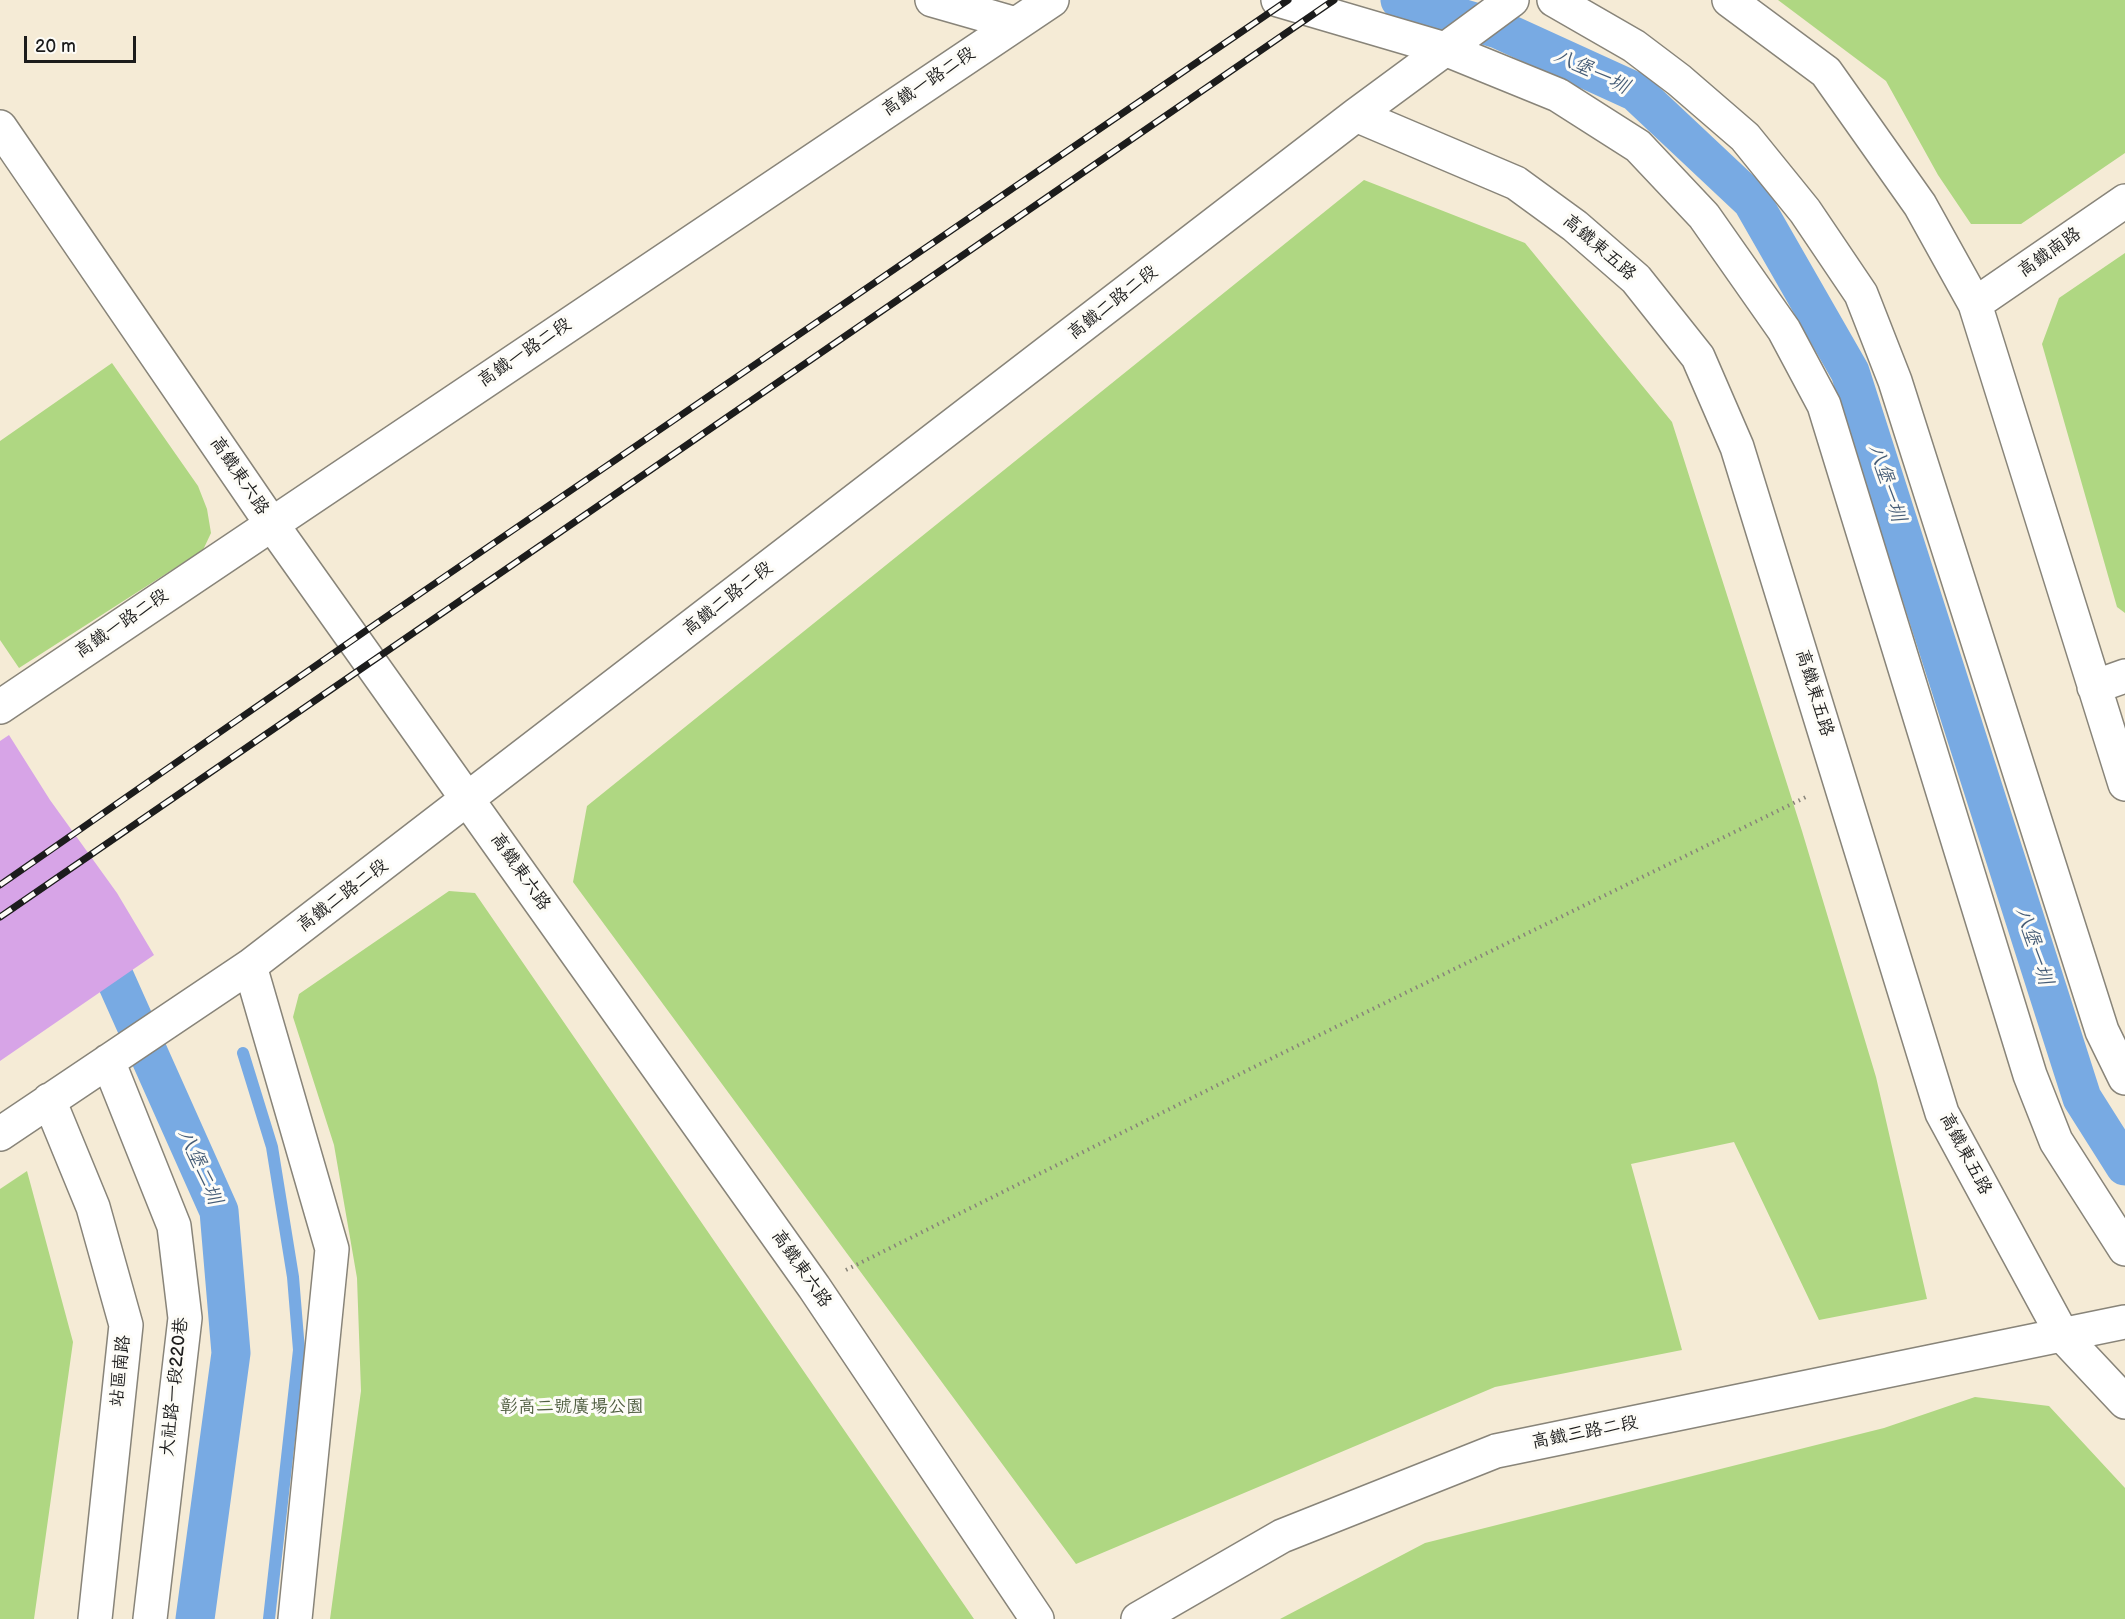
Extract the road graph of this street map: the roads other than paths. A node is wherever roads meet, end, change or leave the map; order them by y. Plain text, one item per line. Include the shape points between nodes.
1 (932, 0) edge
2 (1052, 0) edge
3 (1278, 0) edge
4 (1512, 0) edge
5 (1554, 0) edge
6 (1728, 0) edge
7 (1016, 24) junction
8 (1445, 50) junction
9 (1356, 115) junction
10 (0, 127) edge
11 (2125, 201) edge
12 (1975, 304) junction
13 (271, 523) junction
14 (2125, 676) edge
15 (2094, 687) junction
16 (0, 707) edge
17 (2125, 784) edge
18 (469, 800) junction
19 (250, 966) junction
20 (108, 1060) junction
21 (2125, 1078) edge
22 (49, 1100) junction
23 (0, 1134) edge
24 (2125, 1249) edge
25 (2125, 1322) edge
26 (2062, 1336) junction
27 (2125, 1402) edge
28 (95, 1619) edge
29 (150, 1619) edge
30 (295, 1619) edge
31 (1037, 1619) edge
32 (1138, 1619) edge

1 - 7 street
2 - 7 street, 高鐵一路二段
3 - 8 street
4 - 8 street, 高鐵二路二段
5 - 21 street via 1634,45 1745,137 1805,211 1861,294 1894,381 2102,1031
6 - 12 street via 1826,72 1920,204
7 - 13 street, 高鐵一路二段
8 - 9 street, 高鐵二路二段
8 - 24 street via 1558,95 1638,146 1704,216 1784,330 1824,405 2030,1075 2056,1141
9 - 18 street, 高鐵二路二段
9 - 26 street, 高鐵東五路 via 1516,183 1575,226 1636,279 1698,357 1737,447 1942,1113
10 - 13 street, 高鐵東六路
11 - 12 street, 高鐵南路
12 - 15 street
13 - 16 street, 高鐵一路二段
13 - 18 street, 高鐵東六路
14 - 15 street
15 - 17 street
18 - 19 street, 高鐵二路二段
18 - 31 street, 高鐵東六路 via 814,1287
19 - 20 street, 高鐵二路二段
19 - 30 street via 332,1249
20 - 22 street, 高鐵二路二段
20 - 29 street, 大社路一段220巷 via 174,1226 185,1318
22 - 23 street, 高鐵二路二段
22 - 28 street, 站區南路 via 93,1207 126,1325
25 - 26 street, 高鐵三路二段
26 - 27 street, 高鐵東五路
26 - 32 street, 高鐵三路二段 via 1496,1451 1282,1536

